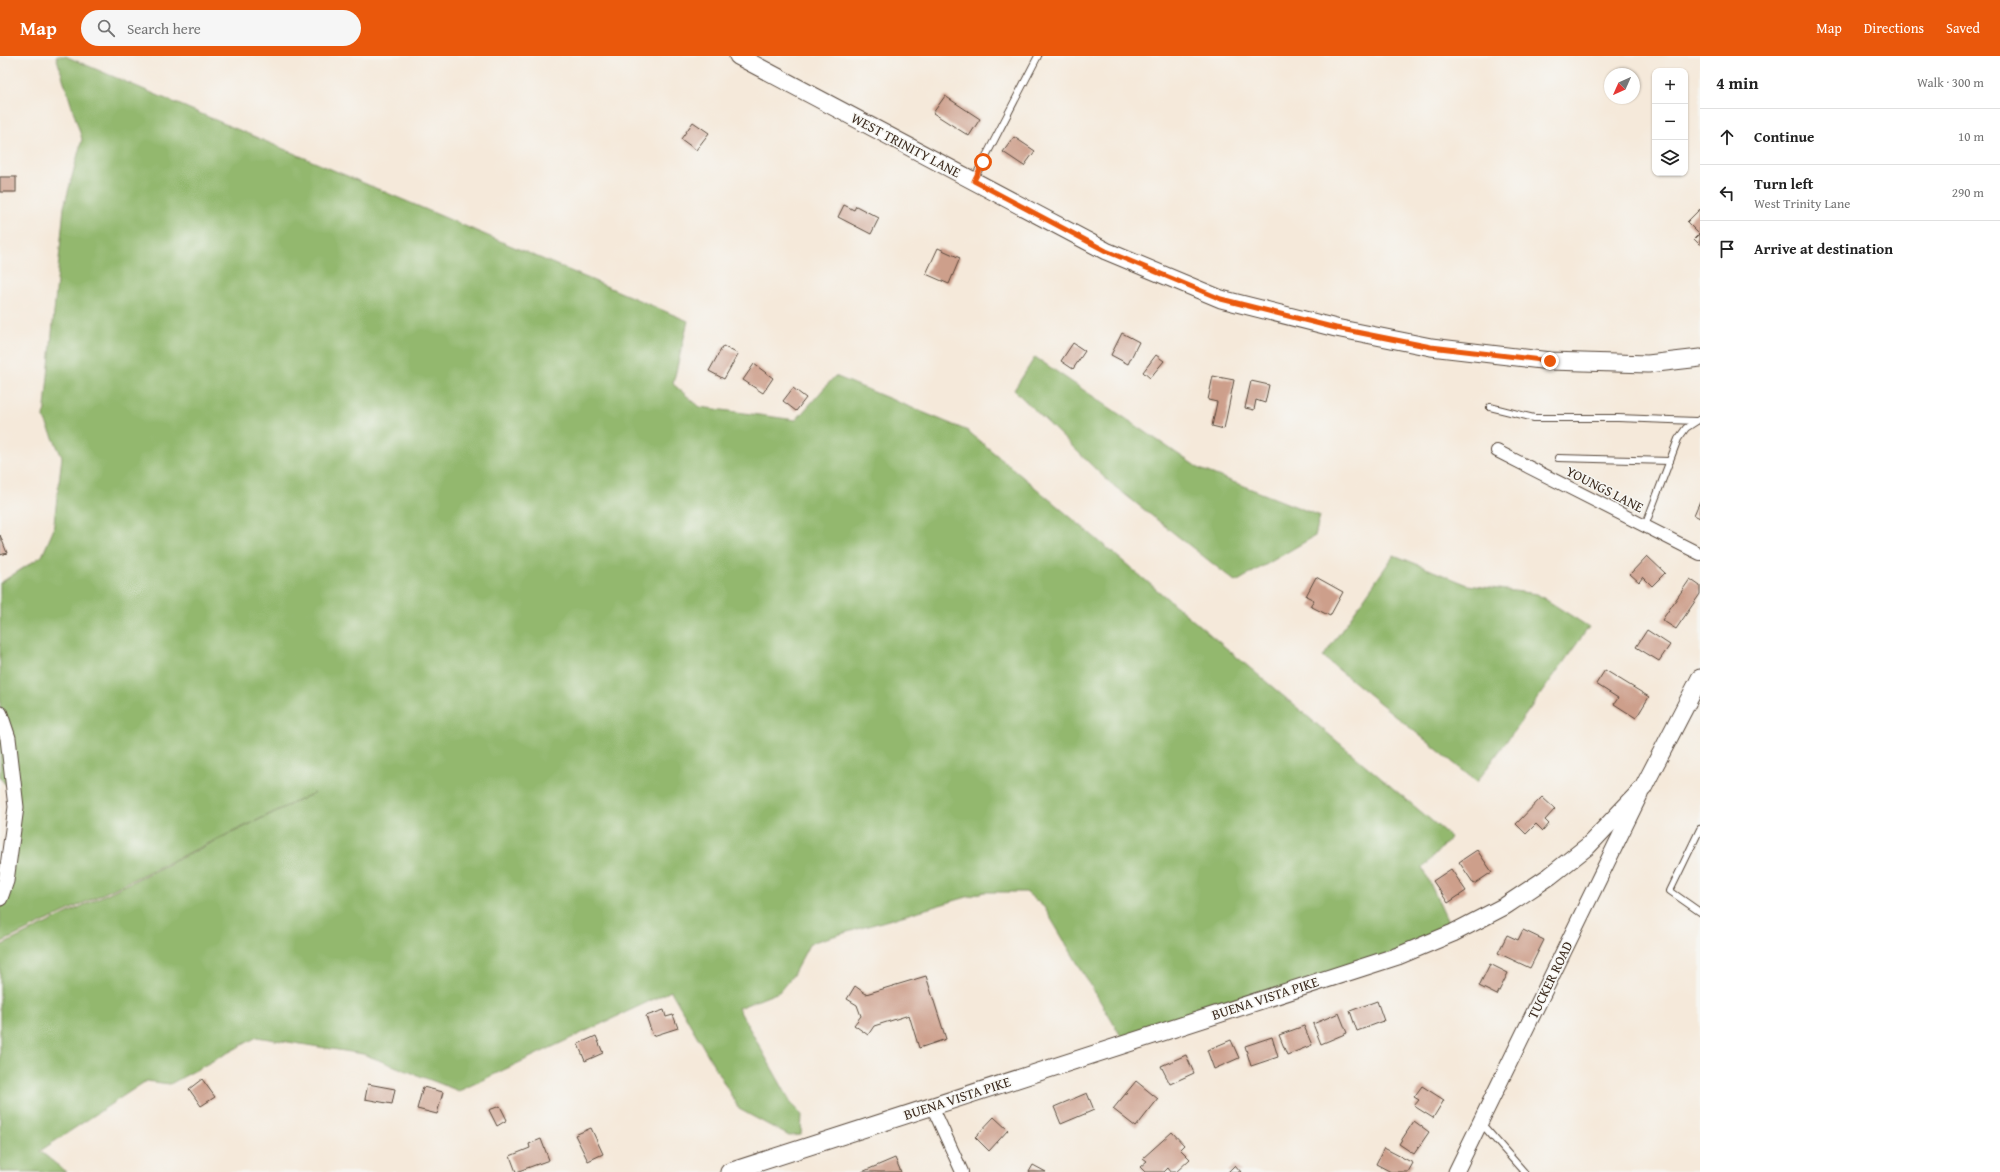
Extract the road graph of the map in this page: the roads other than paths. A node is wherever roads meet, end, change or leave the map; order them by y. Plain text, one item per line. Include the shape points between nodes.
1 (738, 56) edge
2 (1038, 56) edge
3 (974, 181) junction
4 (1700, 358) edge
5 (1490, 408) dead end
6 (1698, 420) edge
7 (1497, 451) dead end
8 (1558, 458) dead end
9 (1670, 461) junction
10 (1645, 526) junction
11 (1700, 554) edge
12 (1700, 678) edge
13 (0, 714) edge
14 (1643, 788) junction
15 (1700, 829) edge
16 (0, 898) edge
17 (1700, 912) edge
18 (932, 1106) junction
19 (1480, 1122) junction
20 (728, 1172) edge
21 (962, 1172) edge
22 (1456, 1172) edge
23 (1524, 1172) edge

1 - 3 main road, WEST TRINITY LANE
2 - 3 lane
3 - 4 main road, WEST TRINITY LANE via 1106,251 1221,299 1336,328 1431,347 1550,361 1648,364
5 - 6 lane via 1534,418
6 - 9 lane via 1686,428 1678,439
7 - 10 street, YOUNGS LANE
8 - 9 lane
9 - 10 lane
10 - 11 street, YOUNGS LANE
12 - 14 main road, BUENA VISTA PIKE
13 - 16 street via 8,738 16,807 6,881
14 - 18 main road, BUENA VISTA PIKE via 1588,846 1550,876 1506,906 1453,933 1398,956
14 - 19 street, TUCKER ROAD
15 - 17 lane via 1670,891
18 - 20 main road, BUENA VISTA PIKE
18 - 21 street
19 - 22 street, TUCKER ROAD
19 - 23 lane

